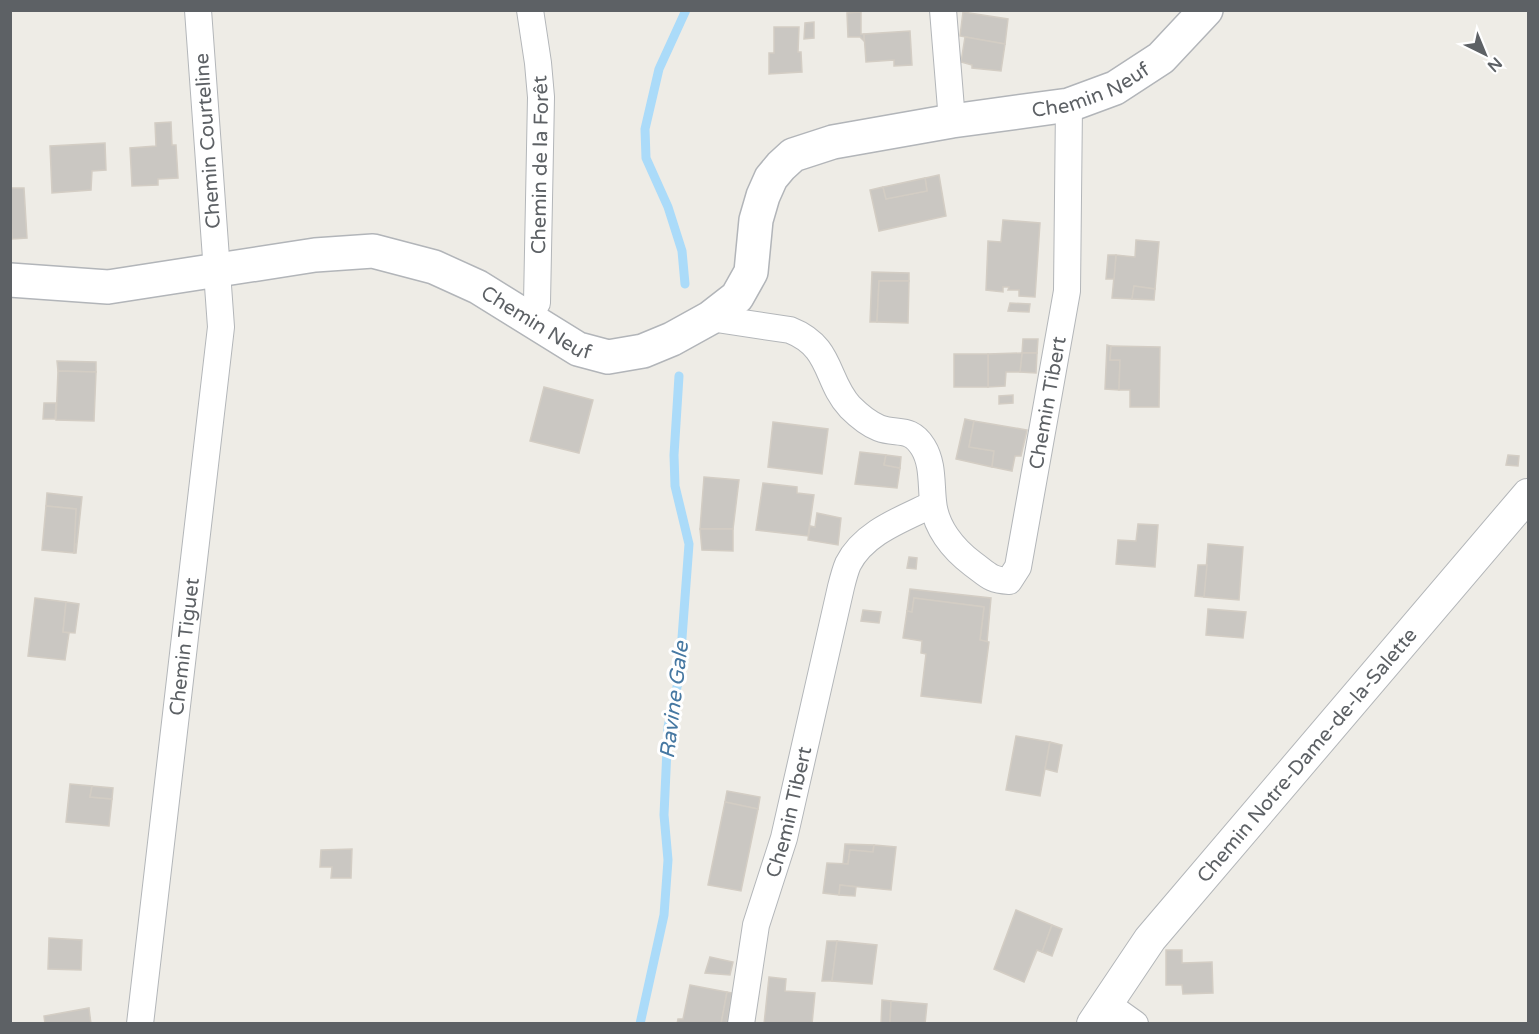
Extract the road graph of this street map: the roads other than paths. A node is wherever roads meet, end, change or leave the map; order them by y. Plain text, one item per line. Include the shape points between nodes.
1 (198, 10) edge
2 (530, 10) edge
3 (943, 10) edge
4 (1206, 10) edge
5 (1069, 105) junction
6 (952, 121) junction
7 (216, 271) junction
8 (10, 279) edge
9 (526, 317) junction
10 (710, 318) junction
11 (1528, 495) edge
12 (933, 504) junction
13 (1118, 1018) edge
14 (140, 1023) edge
15 (741, 1023) edge

1 - 7 street, Chemin Courteline
2 - 9 street, Chemin de la Forêt via 538,63 541,132 537,303
3 - 6 street
4 - 5 main road, Chemin Neuf via 1161,58 1115,88
5 - 6 main road, Chemin Neuf
5 - 12 street, Chemin Tibert via 1067,291 1018,567 1009,581 995,580 957,552 941,528
6 - 10 main road, Chemin Neuf via 833,142 793,155 771,178 763,196 756,220 751,272 737,297
7 - 8 main road, Chemin Neuf via 108,287
7 - 9 main road, Chemin Neuf via 315,255 373,251 434,267 478,287
7 - 14 street, Chemin Tiguet via 221,327
9 - 10 main road, Chemin Neuf via 578,349 608,357 643,351
10 - 12 street, Chemin Tibert via 801,334 822,356 851,407 880,429 898,430 919,441 928,457
11 - 13 street, Chemin Notre-Dame-de-la-Salette via 1150,939
12 - 15 street, Chemin Tibert via 878,532 849,563 784,838 756,925

